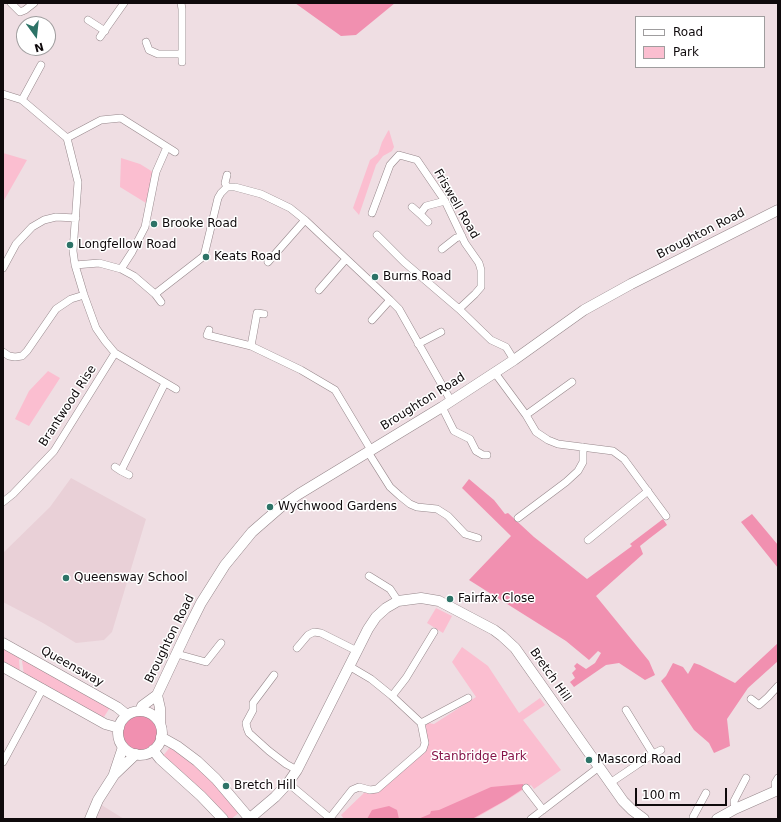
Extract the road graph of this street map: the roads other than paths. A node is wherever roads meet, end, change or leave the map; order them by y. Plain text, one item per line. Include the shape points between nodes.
1 (11, 3) edge
2 (34, 3) edge
3 (124, 3) edge
4 (181, 3) edge
5 (88, 20) dead end
6 (146, 42) dead end
7 (182, 54) junction
8 (182, 62) dead end
9 (40, 65) dead end
10 (3, 94) edge
11 (22, 100) junction
12 (67, 138) junction
13 (167, 147) junction
14 (175, 152) dead end
15 (227, 175) dead end
16 (227, 187) junction
17 (445, 201) junction
18 (412, 207) dead end
19 (778, 210) edge
20 (372, 213) dead end
21 (420, 214) junction
22 (76, 218) junction
23 (305, 220) junction
24 (428, 222) dead end
25 (377, 235) dead end
26 (462, 236) junction
27 (442, 249) dead end
28 (346, 259) junction
29 (268, 262) dead end
30 (75, 265) junction
31 (3, 268) edge
32 (121, 269) junction
33 (318, 290) dead end
34 (155, 294) junction
35 (84, 295) junction
36 (390, 300) junction
37 (161, 302) dead end
38 (459, 309) junction
39 (264, 314) dead end
40 (372, 320) dead end
41 (209, 330) dead end
42 (441, 332) dead end
43 (418, 344) junction
44 (251, 346) junction
45 (3, 352) edge
46 (115, 353) junction
47 (514, 360) junction
48 (495, 373) junction
49 (572, 382) dead end
50 (165, 383) junction
51 (176, 389) dead end
52 (451, 401) junction
53 (442, 407) junction
54 (526, 415) junction
55 (583, 447) junction
56 (369, 451) junction
57 (487, 455) dead end
58 (115, 467) dead end
59 (121, 471) junction
60 (129, 475) dead end
61 (648, 491) junction
62 (3, 502) edge
63 (666, 516) dead end
64 (518, 518) dead end
65 (478, 538) dead end
66 (588, 540) dead end
67 (369, 576) dead end
68 (398, 601) junction
69 (434, 632) dead end
70 (3, 643) edge
71 (221, 643) dead end
72 (297, 648) dead end
73 (356, 651) junction
74 (177, 654) junction
75 (349, 666) junction
76 (3, 667) edge
77 (274, 675) dead end
78 (778, 686) edge
79 (42, 688) junction
80 (157, 694) junction
81 (392, 696) junction
82 (468, 698) dead end
83 (751, 699) dead end
84 (626, 710) dead end
85 (140, 711) junction
86 (127, 715) junction
87 (160, 723) junction
88 (421, 723) junction
89 (119, 728) junction
90 (161, 737) junction
91 (123, 747) junction
92 (153, 750) junction
93 (661, 750) dead end
94 (136, 754) junction
95 (653, 754) junction
96 (3, 762) edge
97 (598, 767) junction
98 (297, 770) junction
99 (114, 776) junction
100 (746, 778) dead end
101 (778, 778) edge
102 (288, 783) junction
103 (610, 783) junction
104 (526, 788) dead end
105 (777, 790) edge
106 (706, 793) dead end
107 (735, 809) junction
108 (543, 810) junction
109 (90, 819) edge
110 (223, 819) edge
111 (250, 819) edge
112 (330, 819) edge
113 (531, 819) edge
114 (644, 819) edge
115 (694, 819) edge
116 (717, 819) edge

1 - 2 street via 20,12
3 - 5 street via 102,34
4 - 7 street
6 - 7 street via 150,50 158,54
7 - 8 street
9 - 11 street
10 - 11 street
11 - 12 street
12 - 13 street via 101,120 121,118
12 - 22 street via 78,182
13 - 14 street
13 - 32 street via 156,172 145,227
15 - 16 street
16 - 23 street via 261,194 290,208
16 - 34 street via 218,198 204,256
17 - 20 street, Friswell Road via 416,160 398,155 390,165
17 - 21 street via 426,206
17 - 26 street, Friswell Road
18 - 21 street
19 - 47 street, Broughton Road via 584,310
21 - 24 street
22 - 30 street
22 - 31 street via 56,217 32,227 16,244
23 - 28 street
23 - 29 street
25 - 38 street
26 - 27 street
26 - 38 street, Friswell Road via 478,263 482,279 481,287
28 - 33 street
28 - 36 street
30 - 32 street via 99,262
30 - 35 street
32 - 34 street via 134,276
34 - 37 street
35 - 45 street via 71,299 56,309 22,356 9,356
35 - 46 street via 96,328
36 - 40 street
36 - 43 street via 399,309
38 - 47 street via 491,340 506,347
39 - 44 street via 257,313
41 - 44 street via 208,335
42 - 43 street
43 - 52 street
44 - 56 street via 335,390
46 - 50 street
46 - 62 street, Brantwood Rise via 54,451
47 - 48 street, Broughton Road
48 - 52 street, Broughton Road
48 - 54 street
49 - 54 street
50 - 51 street
50 - 59 street
52 - 53 street, Broughton Road
53 - 56 street, Broughton Road
53 - 57 street via 454,431 470,439 476,451
54 - 55 street via 536,432 548,440
55 - 61 street via 613,451 624,459
55 - 64 street via 583,462 578,471
56 - 65 street via 390,487 410,504 437,509 448,516 465,534
56 - 74 street, Broughton Road via 283,505 252,532 217,577
58 - 59 street
59 - 60 street
61 - 63 street
61 - 66 street
67 - 68 street via 390,589
68 - 73 street, Bretch Hill via 376,617
68 - 97 street, Bretch Hill via 421,598 439,601 502,636 515,648
69 - 81 street
70 - 86 street, Queensway
71 - 74 street via 206,662
72 - 73 street via 314,632
73 - 75 street, Bretch Hill
74 - 80 street, Broughton Road
75 - 81 street
75 - 98 street, Bretch Hill
76 - 79 street
77 - 98 street via 253,703 253,710 246,723 247,728 249,734 269,751
78 - 83 street via 759,705
79 - 89 street via 105,724
79 - 96 street
80 - 85 street via 142,706
80 - 87 street
81 - 88 street
82 - 88 street
84 - 95 street
85 - 86 street
85 - 87 street via 152,714
86 - 89 street
87 - 90 street
88 - 112 street via 425,743 423,749 377,789 358,787 352,790
89 - 91 street via 119,738
90 - 92 street
90 - 111 street via 202,766
91 - 94 street
91 - 99 street
92 - 94 street via 145,754
92 - 110 street
93 - 95 street
94 - 99 street
95 - 103 street
97 - 103 street, Bretch Hill
97 - 108 street
98 - 102 street, Bretch Hill
99 - 109 street via 98,800
100 - 107 street via 734,801
101 - 105 street via 775,783
102 - 111 street, Bretch Hill
102 - 112 street
103 - 114 street, Bretch Hill via 623,801
104 - 108 street
105 - 107 street
106 - 115 street
107 - 116 street
108 - 113 street

